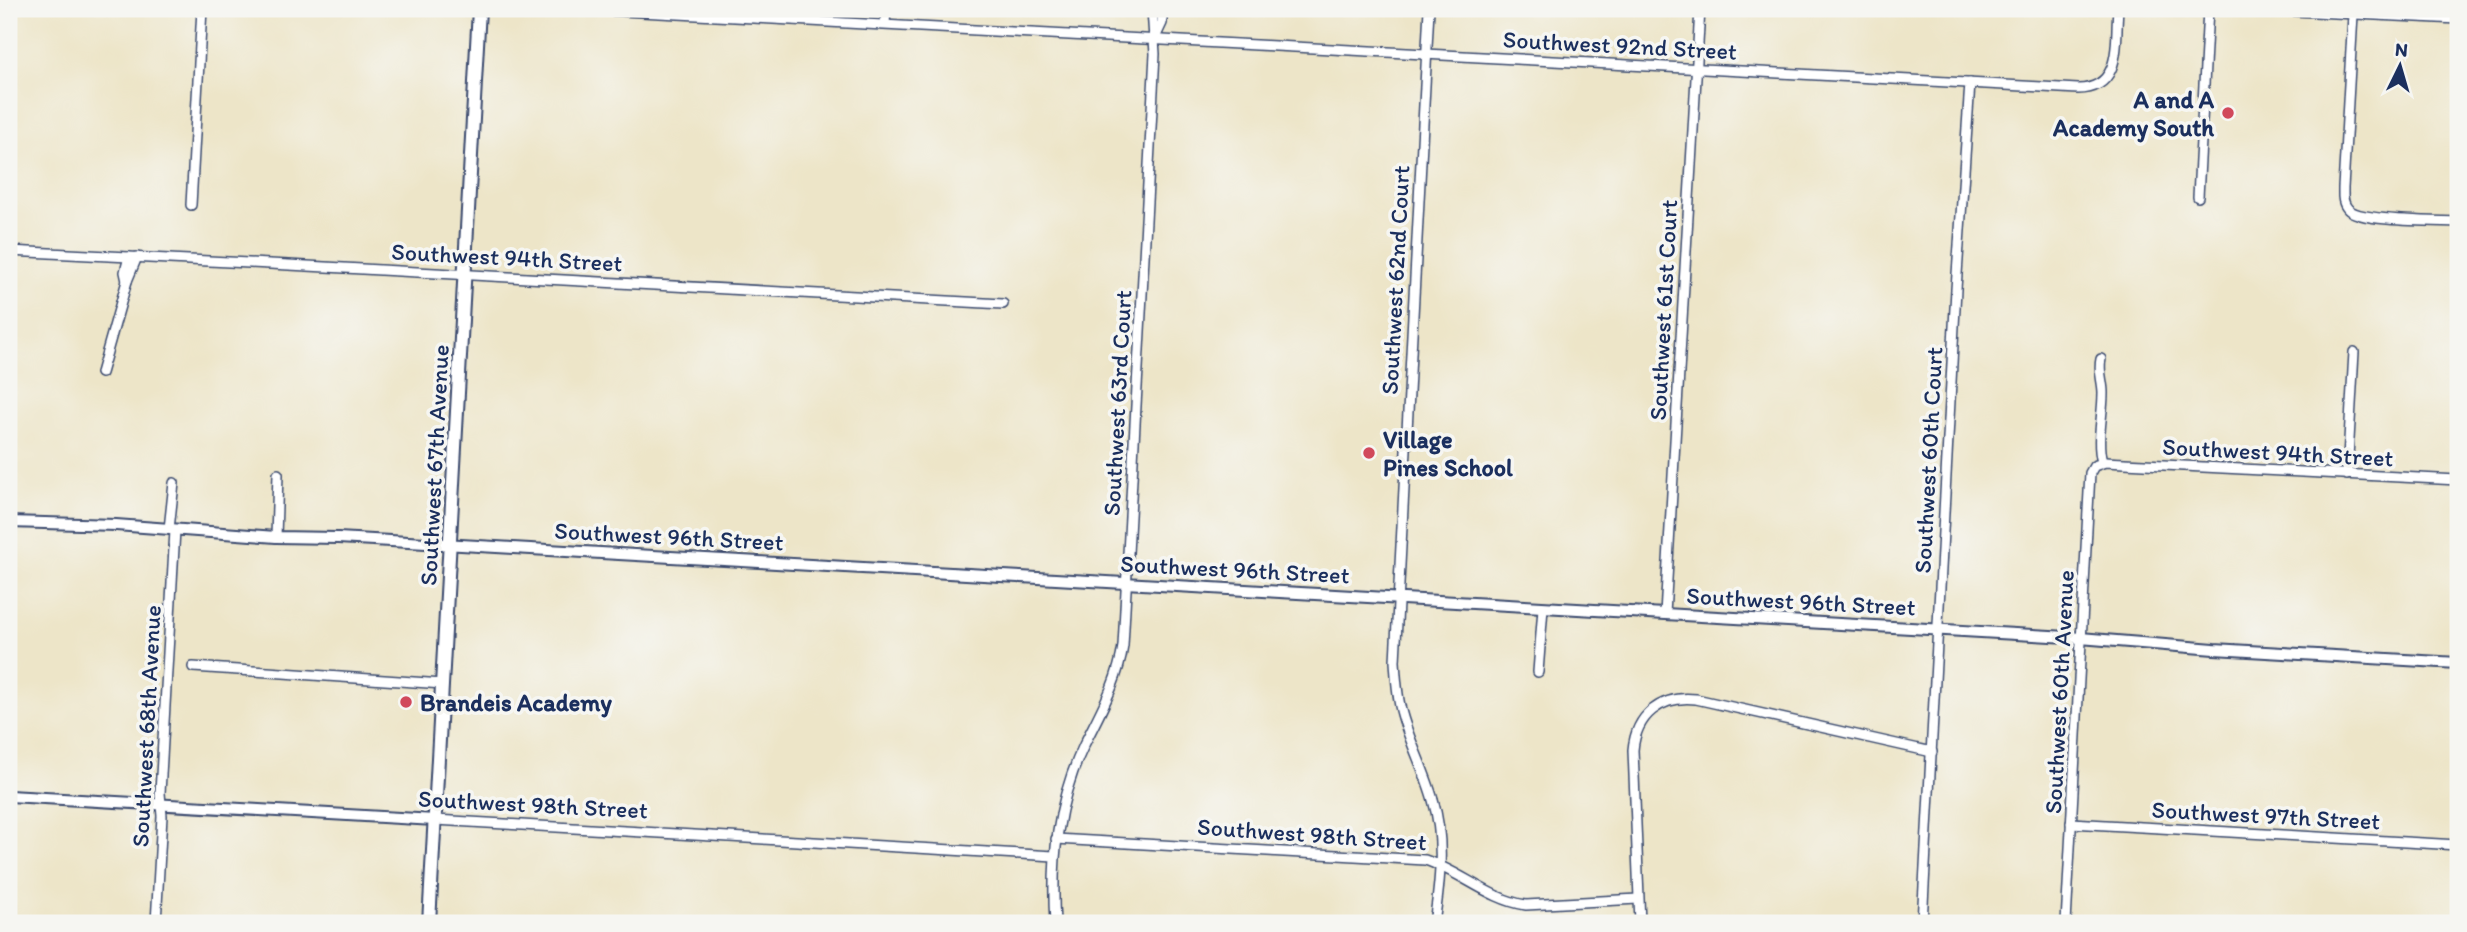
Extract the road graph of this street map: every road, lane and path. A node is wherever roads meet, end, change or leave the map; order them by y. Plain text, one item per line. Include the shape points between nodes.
1 (202, 9) edge
2 (479, 9) edge
3 (584, 9) edge
4 (886, 9) edge
5 (1152, 9) edge
6 (1162, 9) edge
7 (1429, 9) edge
8 (1700, 9) edge
9 (2118, 9) edge
10 (2208, 9) edge
11 (2252, 9) edge
12 (2302, 10) edge
13 (2353, 15) junction
14 (2458, 19) edge
15 (885, 24) junction
16 (1154, 40) junction
17 (1426, 54) junction
18 (1696, 69) junction
19 (1970, 83) junction
20 (2198, 197) dead end
21 (191, 205) dead end
22 (2458, 222) edge
23 (9, 251) edge
24 (133, 257) junction
25 (465, 274) junction
26 (1003, 304) dead end
27 (2354, 352) dead end
28 (2101, 359) dead end
29 (101, 373) dead end
30 (2099, 463) junction
31 (278, 474) dead end
32 (2347, 475) junction
33 (2458, 480) edge
34 (174, 483) dead end
35 (9, 522) edge
36 (172, 529) junction
37 (276, 537) junction
38 (451, 545) junction
39 (1126, 584) junction
40 (1397, 599) junction
41 (1543, 608) junction
42 (1665, 614) junction
43 (1938, 630) junction
44 (2082, 639) junction
45 (2458, 663) edge
46 (194, 667) dead end
47 (1538, 672) dead end
48 (443, 684) junction
49 (1931, 752) junction
50 (9, 796) edge
51 (160, 804) junction
52 (435, 820) junction
53 (2071, 823) junction
54 (1056, 839) junction
55 (2458, 845) edge
56 (1054, 856) junction
57 (1440, 865) junction
58 (1639, 899) junction
59 (12, 903) dead end
60 (11, 923) edge
61 (156, 923) edge
62 (429, 923) edge
63 (1055, 923) edge
64 (1434, 923) edge
65 (1640, 923) edge
66 (1922, 923) edge
67 (2066, 923) edge

1 - 21 street
2 - 25 main road, Southwest 67th Avenue
3 - 15 street, Southwest 92nd Street
4 - 15 street
5 - 16 street, Southwest 63rd Court
6 - 16 street, Southwest 63rd Court
7 - 17 street, Southwest 62nd Court
8 - 18 street, Southwest 61st Court
9 - 19 street, Southwest 92nd Street via 2113,66 2093,88
10 - 20 street
11 - 12 street
12 - 13 street
13 - 14 street
13 - 22 street via 2343,188 2348,210 2370,218
15 - 16 street, Southwest 92nd Street
16 - 17 street, Southwest 92nd Street
16 - 39 street, Southwest 63rd Court
17 - 18 street, Southwest 92nd Street
17 - 40 street, Southwest 62nd Court
18 - 19 street, Southwest 92nd Street
18 - 42 street, Southwest 61st Court
19 - 43 street, Southwest 60th Court
23 - 24 street, Southwest 94th Street
24 - 25 street, Southwest 94th Street
24 - 29 street
25 - 26 street, Southwest 94th Street
25 - 38 main road, Southwest 67th Avenue
27 - 32 street
28 - 30 street, Southwest 60th Avenue
30 - 32 street, Southwest 94th Street
30 - 44 street, Southwest 60th Avenue via 2090,473
31 - 37 street
32 - 33 street, Southwest 94th Street
34 - 36 street, Southwest 68th Avenue
35 - 36 street, Southwest 96th Street
36 - 37 street, Southwest 96th Street
36 - 51 street, Southwest 68th Avenue
37 - 38 street, Southwest 96th Street
38 - 39 street, Southwest 96th Street
38 - 48 main road, Southwest 67th Avenue
39 - 40 street, Southwest 96th Street
39 - 54 street, Southwest 63rd Court via 1119,666 1078,761
40 - 41 street, Southwest 96th Street
40 - 57 street, Southwest 62nd Court via 1399,705 1433,800 1440,831
41 - 42 street, Southwest 96th Street
41 - 47 street
42 - 43 street, Southwest 96th Street
43 - 44 street, Southwest 96th Street
43 - 49 street, Southwest 60th Court
44 - 45 street, Southwest 96th Street
44 - 53 street, Southwest 60th Avenue
46 - 48 street
48 - 52 main road, Southwest 67th Avenue
49 - 58 street via 1696,699 1662,703 1643,720 1633,743
49 - 66 street, Southwest 60th Court
50 - 51 street, Southwest 98th Street
51 - 52 street, Southwest 98th Street
51 - 61 street, Southwest 68th Avenue
52 - 56 street, Southwest 98th Street
52 - 62 main road, Southwest 67th Avenue
53 - 55 street, Southwest 97th Street
53 - 67 street, Southwest 60th Avenue
54 - 56 street, Southwest 63rd Court
54 - 57 street, Southwest 98th Street via 1425,860
56 - 63 street, Southwest 63rd Court
57 - 58 street, Southwest 98th Street via 1519,904
57 - 64 street, Southwest 62nd Court
58 - 65 street
59 - 60 street

